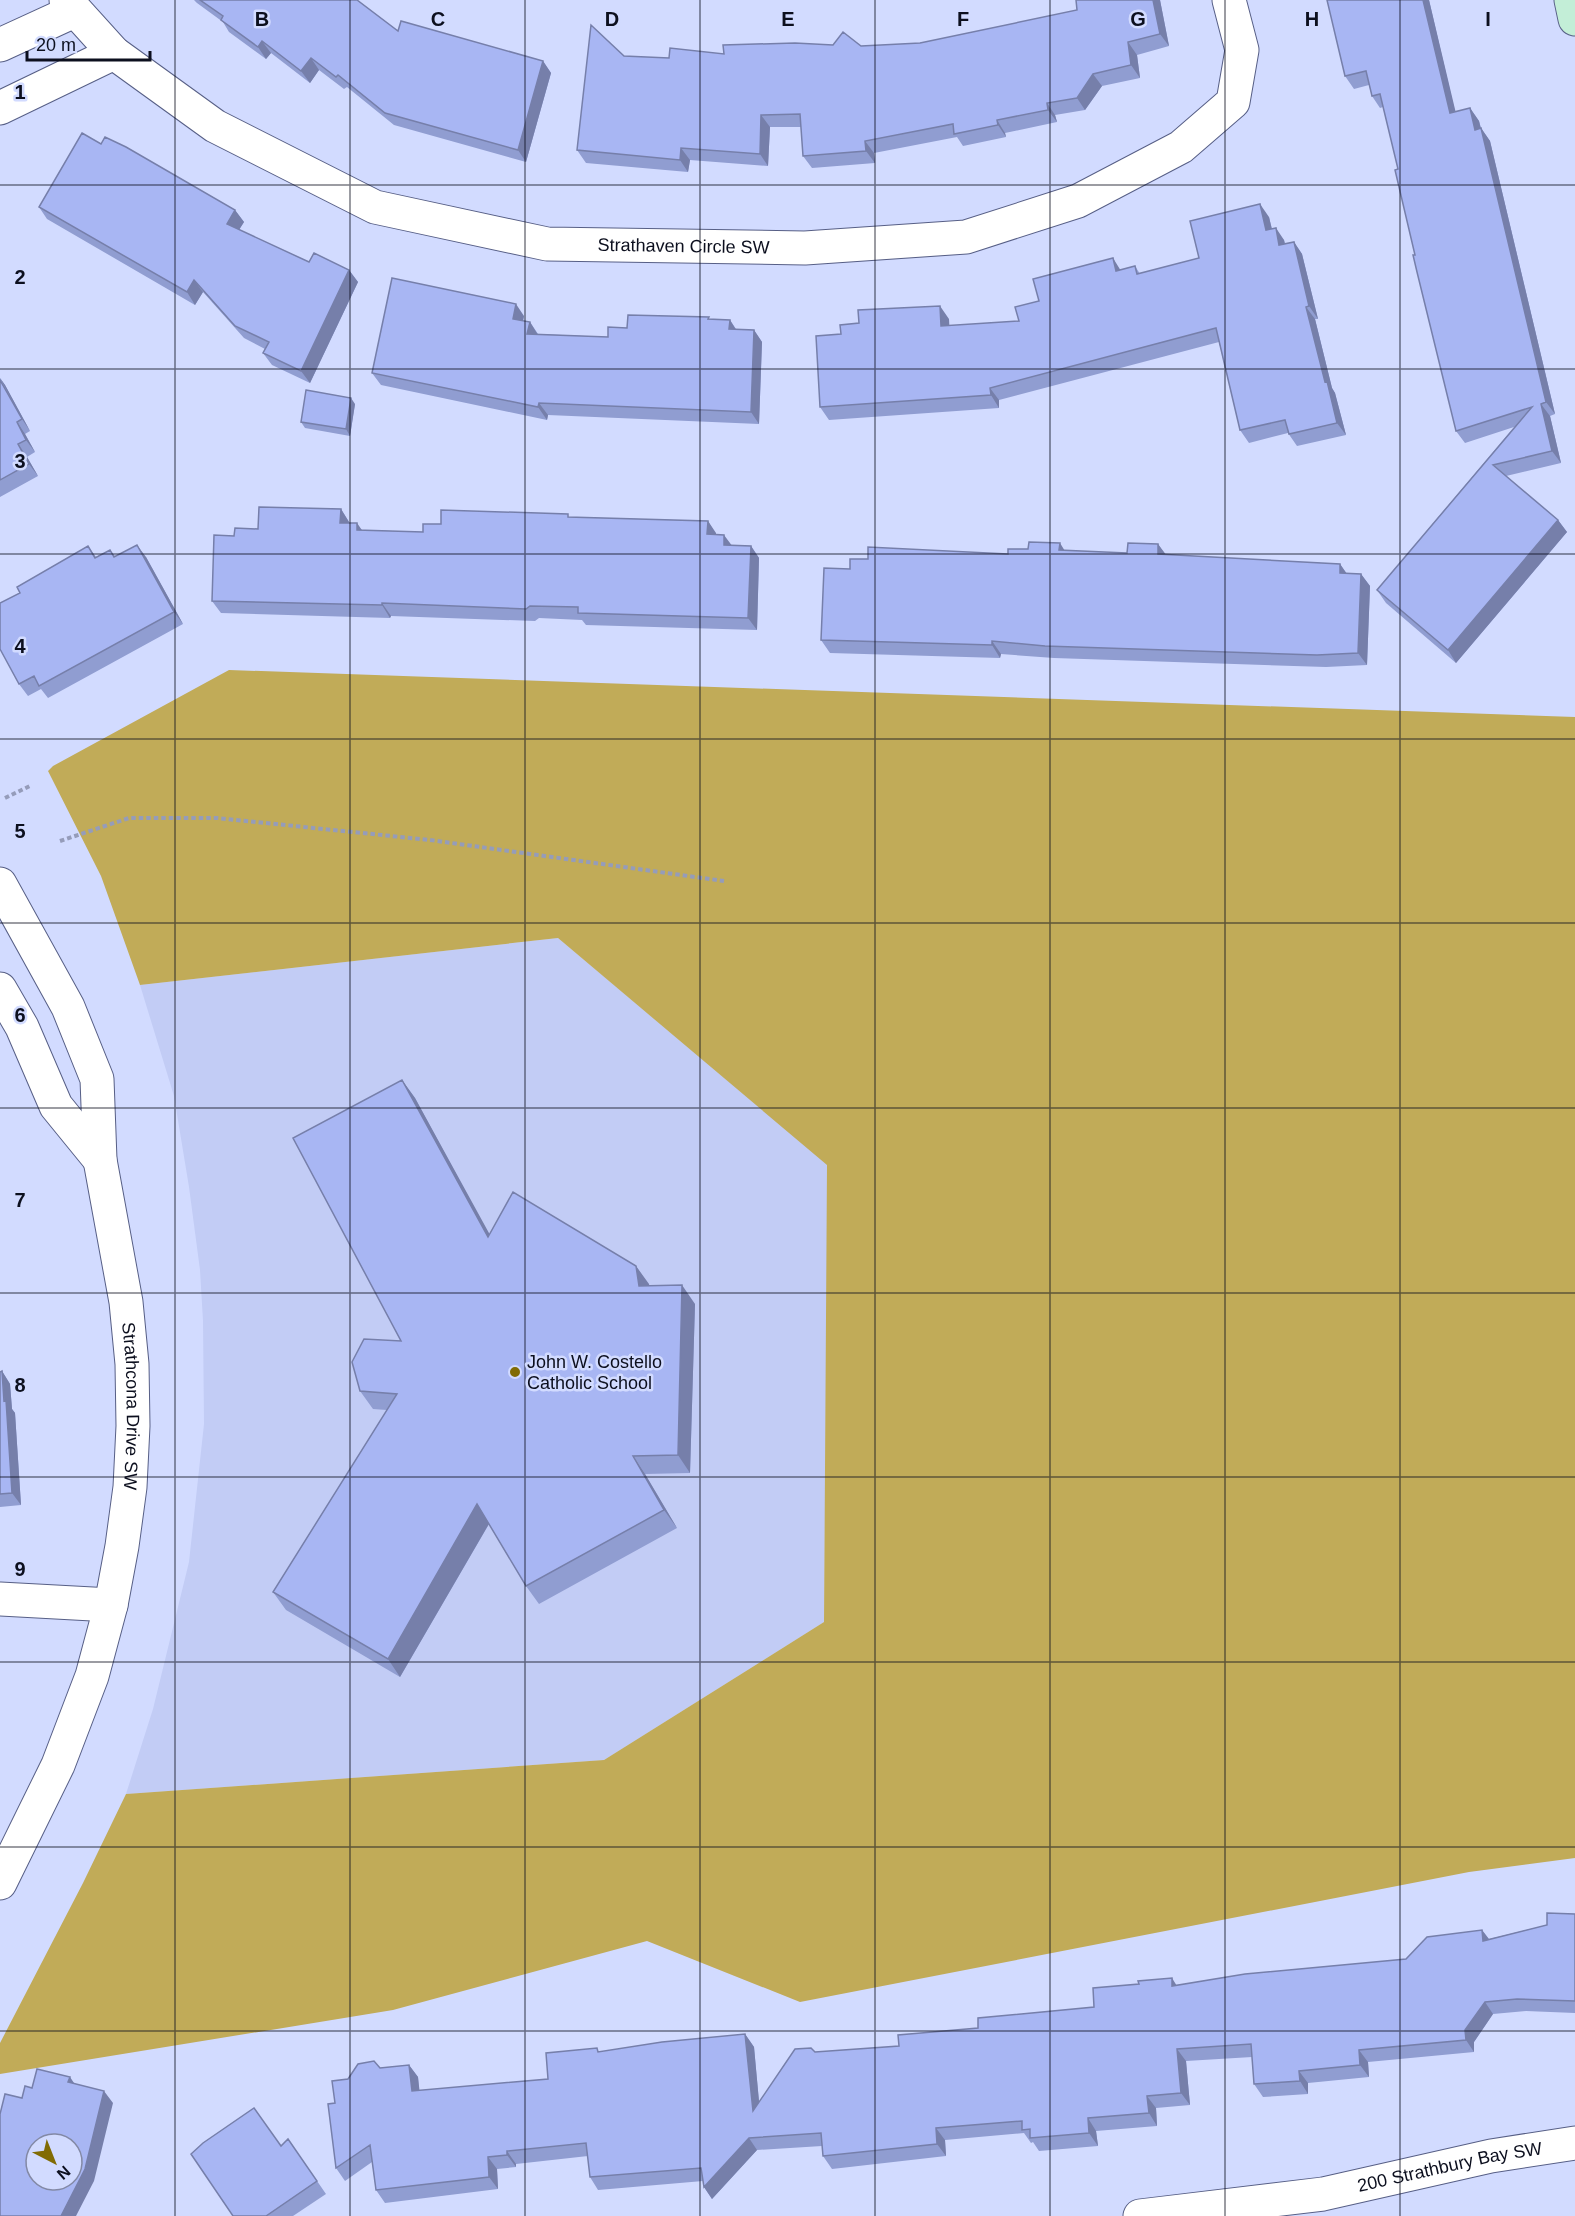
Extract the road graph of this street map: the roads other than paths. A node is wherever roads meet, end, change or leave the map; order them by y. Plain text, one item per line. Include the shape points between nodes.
1 (1229, 0) edge
2 (1571, 0) edge
3 (70, 5) edge
4 (1575, 19) edge
5 (0, 45) edge
6 (114, 53) junction
7 (0, 108) edge
8 (0, 884) edge
9 (0, 989) edge
10 (100, 1160) junction
11 (0, 1599) edge
12 (111, 1605) junction
13 (0, 1883) edge
14 (1575, 2143) edge
15 (1324, 2205) edge
16 (1140, 2216) edge

1 - 6 street, Strathaven Circle SW via 1242,50 1233,102 1181,147 1078,201 966,237 805,248 547,244 375,207 215,126
2 - 4 main road
3 - 5 street
3 - 6 street, Strathaven Circle SW
6 - 7 street
8 - 10 street, Strathcona Drive SW via 68,1007 97,1079
9 - 10 street, Strathcona Drive SW via 22,1027 56,1106
10 - 12 street, Strathcona Drive SW via 126,1302 132,1374 130,1487
11 - 12 street
12 - 13 street, Strathcona Drive SW via 76,1721
14 - 15 street, 200 Strathbury Bay SW via 1491,2156
15 - 16 street, 200 Strathbury Bay SW

